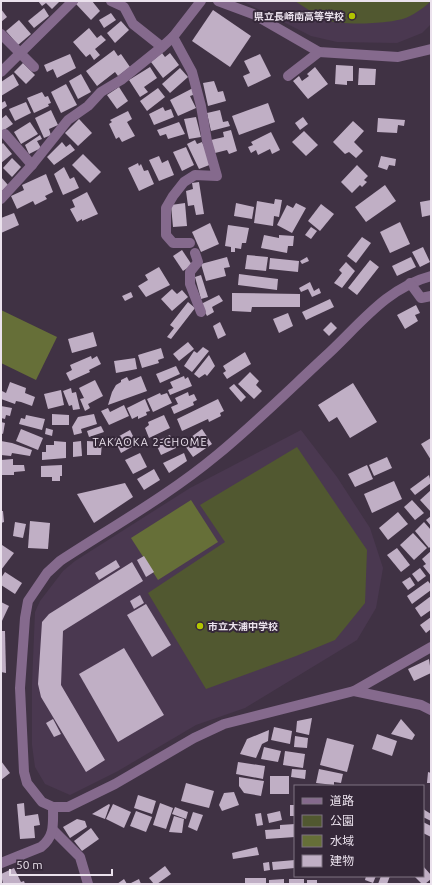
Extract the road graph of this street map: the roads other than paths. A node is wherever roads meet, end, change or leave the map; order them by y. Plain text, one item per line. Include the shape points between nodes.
1 (73, 1) edge
2 (111, 1) edge
3 (201, 1) edge
4 (218, 1) edge
5 (1, 34) edge
6 (173, 37) junction
7 (162, 47) junction
8 (431, 48) edge
9 (319, 52) junction
10 (20, 53) junction
11 (34, 67) dead end
12 (1, 72) edge
13 (288, 76) dead end
14 (5, 134) dead end
15 (32, 165) junction
16 (1, 200) edge
17 (190, 243) dead end
18 (195, 252) dead end
19 (431, 276) edge
20 (410, 283) junction
21 (431, 296) edge
22 (201, 312) dead end
23 (431, 647) edge
24 (354, 691) junction
25 (431, 710) edge
26 (53, 807) junction
27 (53, 830) junction
28 (1, 863) edge
29 (88, 884) edge

1 - 10 street
2 - 7 street via 124,7 133,24
3 - 6 street
4 - 9 street via 252,14
5 - 10 street
6 - 7 street
6 - 17 street via 192,72 217,176 195,175 184,182 166,208 166,235 173,243
7 - 15 street via 68,120
8 - 9 street via 398,57
9 - 13 street
10 - 11 street
10 - 12 street
14 - 15 street
15 - 16 street
18 - 22 street via 198,262 190,272 190,284
19 - 20 street
20 - 21 street via 421,298
20 - 26 street via 386,298 217,455 178,484 60,561 47,573 28,601 20,688 24,772 27,783 42,802
23 - 24 street
24 - 25 street via 421,705
24 - 26 street via 224,724 75,804 68,807
26 - 27 street
27 - 28 street via 51,837 41,847
27 - 29 street via 80,857

